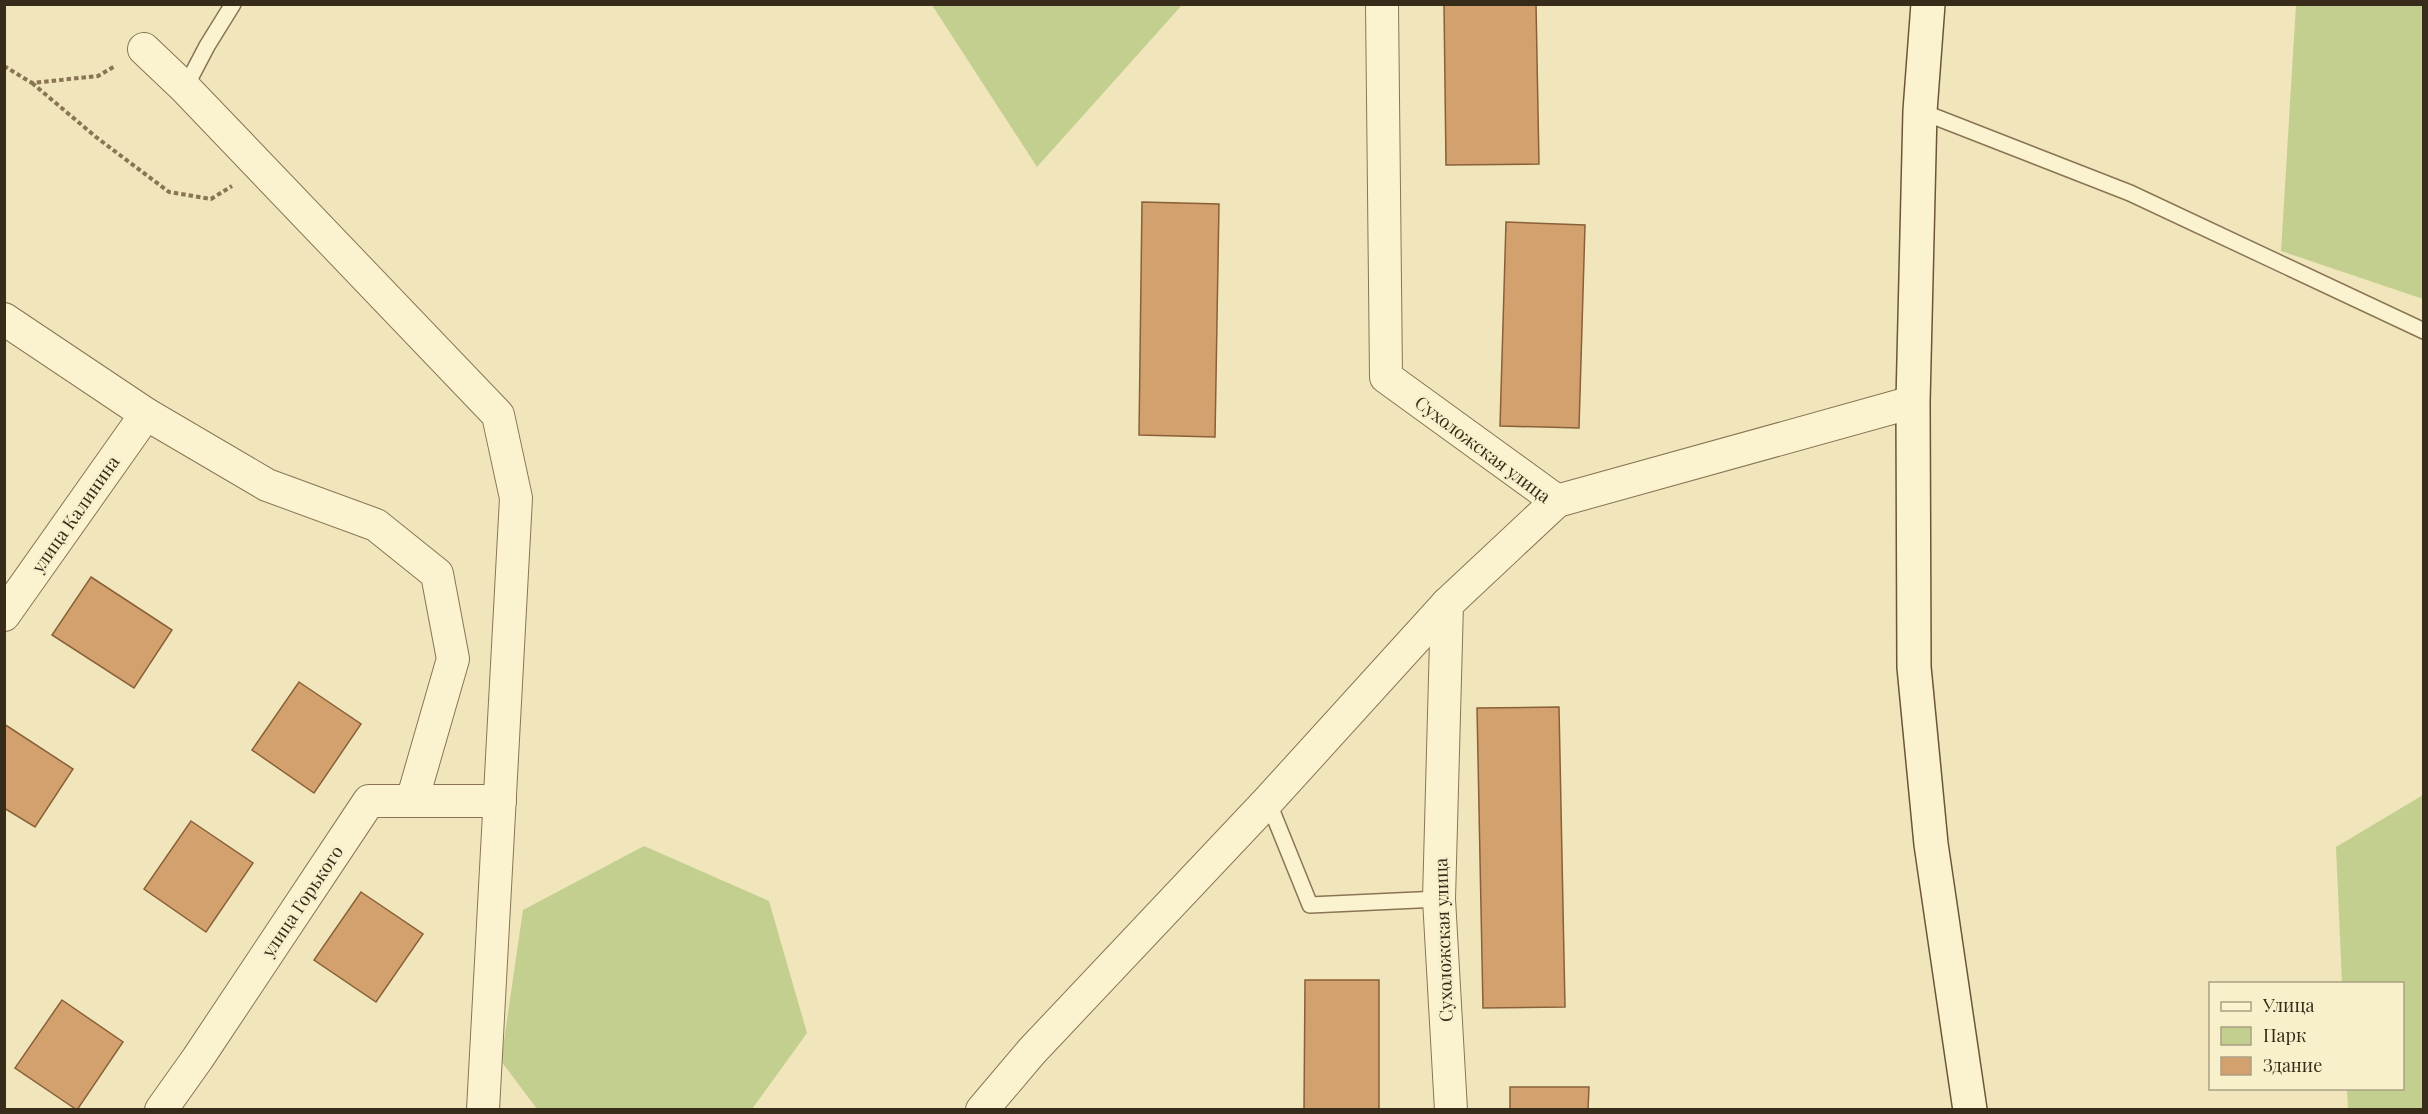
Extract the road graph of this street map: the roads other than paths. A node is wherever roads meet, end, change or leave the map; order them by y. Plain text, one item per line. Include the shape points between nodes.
1 (233, 4) edge
2 (1383, 4) edge
3 (1928, 4) edge
4 (144, 49) road end
5 (185, 88) junction
6 (1920, 111) junction
7 (4, 319) edge
8 (2424, 331) edge
9 (1913, 402) junction
10 (146, 414) junction
11 (1557, 501) junction
12 (1447, 603) junction
13 (4, 615) edge
14 (412, 801) junction
15 (500, 801) junction
16 (1268, 801) junction
17 (1439, 899) junction
18 (161, 1110) edge
19 (483, 1110) edge
20 (982, 1110) edge
21 (1450, 1110) edge
22 (1970, 1110) edge

1 - 5 lane
2 - 11 street, Сухоложская улица via 1386,377
3 - 6 main road
4 - 5 street
5 - 15 street via 498,415 516,498
6 - 8 lane via 2130,193
6 - 9 main road
7 - 10 street
9 - 11 street
9 - 22 main road via 1914,667 1931,844
10 - 13 street, улица Калинина
10 - 14 street via 267,485 376,525 437,574 453,659
11 - 12 street, Сухоложская улица
12 - 16 street
12 - 17 street, Сухоложская улица
14 - 15 street, улица Горького
14 - 18 street, улица Горького via 369,801
15 - 19 street
16 - 17 lane via 1310,905
16 - 20 street via 1032,1051
17 - 21 street, Сухоложская улица

